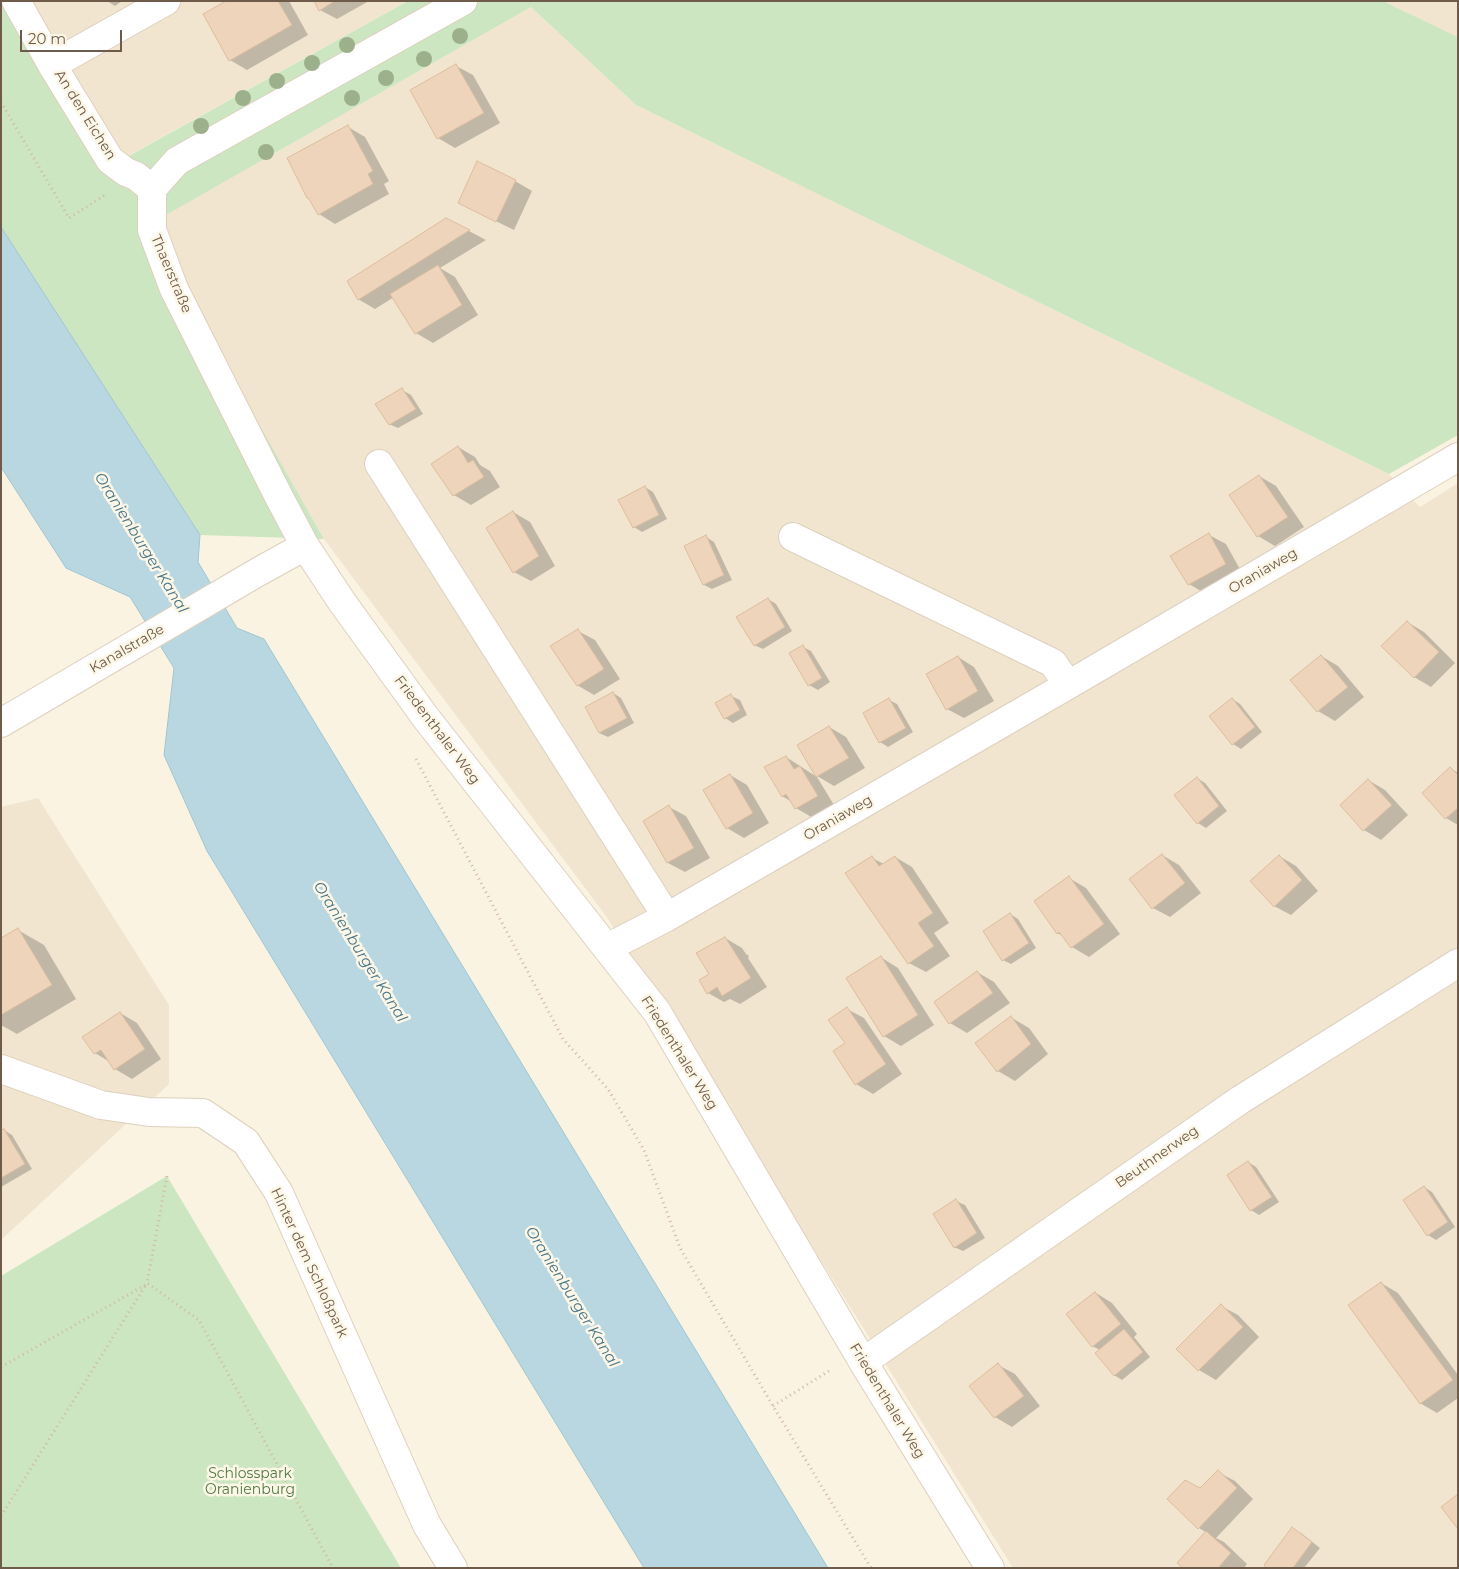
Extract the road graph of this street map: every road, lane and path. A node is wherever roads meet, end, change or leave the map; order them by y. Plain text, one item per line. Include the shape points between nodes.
1 (16, 1) edge
2 (166, 1) edge
3 (463, 1) edge
4 (52, 65) junction
5 (1, 102) edge
6 (152, 189) junction
7 (69, 218) dead end
8 (1458, 457) edge
9 (379, 464) dead end
10 (793, 537) dead end
11 (306, 546) junction
12 (1068, 685) junction
13 (1, 723) edge
14 (416, 759) dead end
15 (667, 917) junction
16 (607, 948) junction
17 (1458, 963) edge
18 (1, 1069) edge
19 (167, 1176) dead end
20 (147, 1283) junction
21 (863, 1362) junction
22 (1, 1367) edge
23 (773, 1406) junction
24 (1, 1516) edge
25 (333, 1568) edge
26 (453, 1568) edge
27 (871, 1568) edge
28 (990, 1568) edge

1 - 4 street, An den Eichen
2 - 4 street
3 - 6 street via 177,161
4 - 6 street, An den Eichen via 110,160
5 - 7 path
6 - 11 street, Thaerstraße via 152,230 174,289
8 - 12 street, Oraniaweg
9 - 15 street
10 - 12 street via 1053,663
11 - 13 street, Kanalstraße
11 - 16 street, Friedenthaler Weg via 342,602 426,718
12 - 15 street, Oraniaweg
14 - 23 path via 563,1039 608,1089 644,1150 680,1248
15 - 16 street, Oraniaweg
16 - 21 street, Friedenthaler Weg via 657,1012
17 - 21 street, Beuthnerweg via 1240,1100
18 - 26 street, Hinter dem Schloßpark via 101,1104 149,1112 203,1113 246,1142 279,1193 427,1525
19 - 20 path
20 - 22 path
20 - 24 path
20 - 25 path via 199,1320
21 - 23 path via 836,1366
21 - 28 street, Friedenthaler Weg
23 - 27 path

